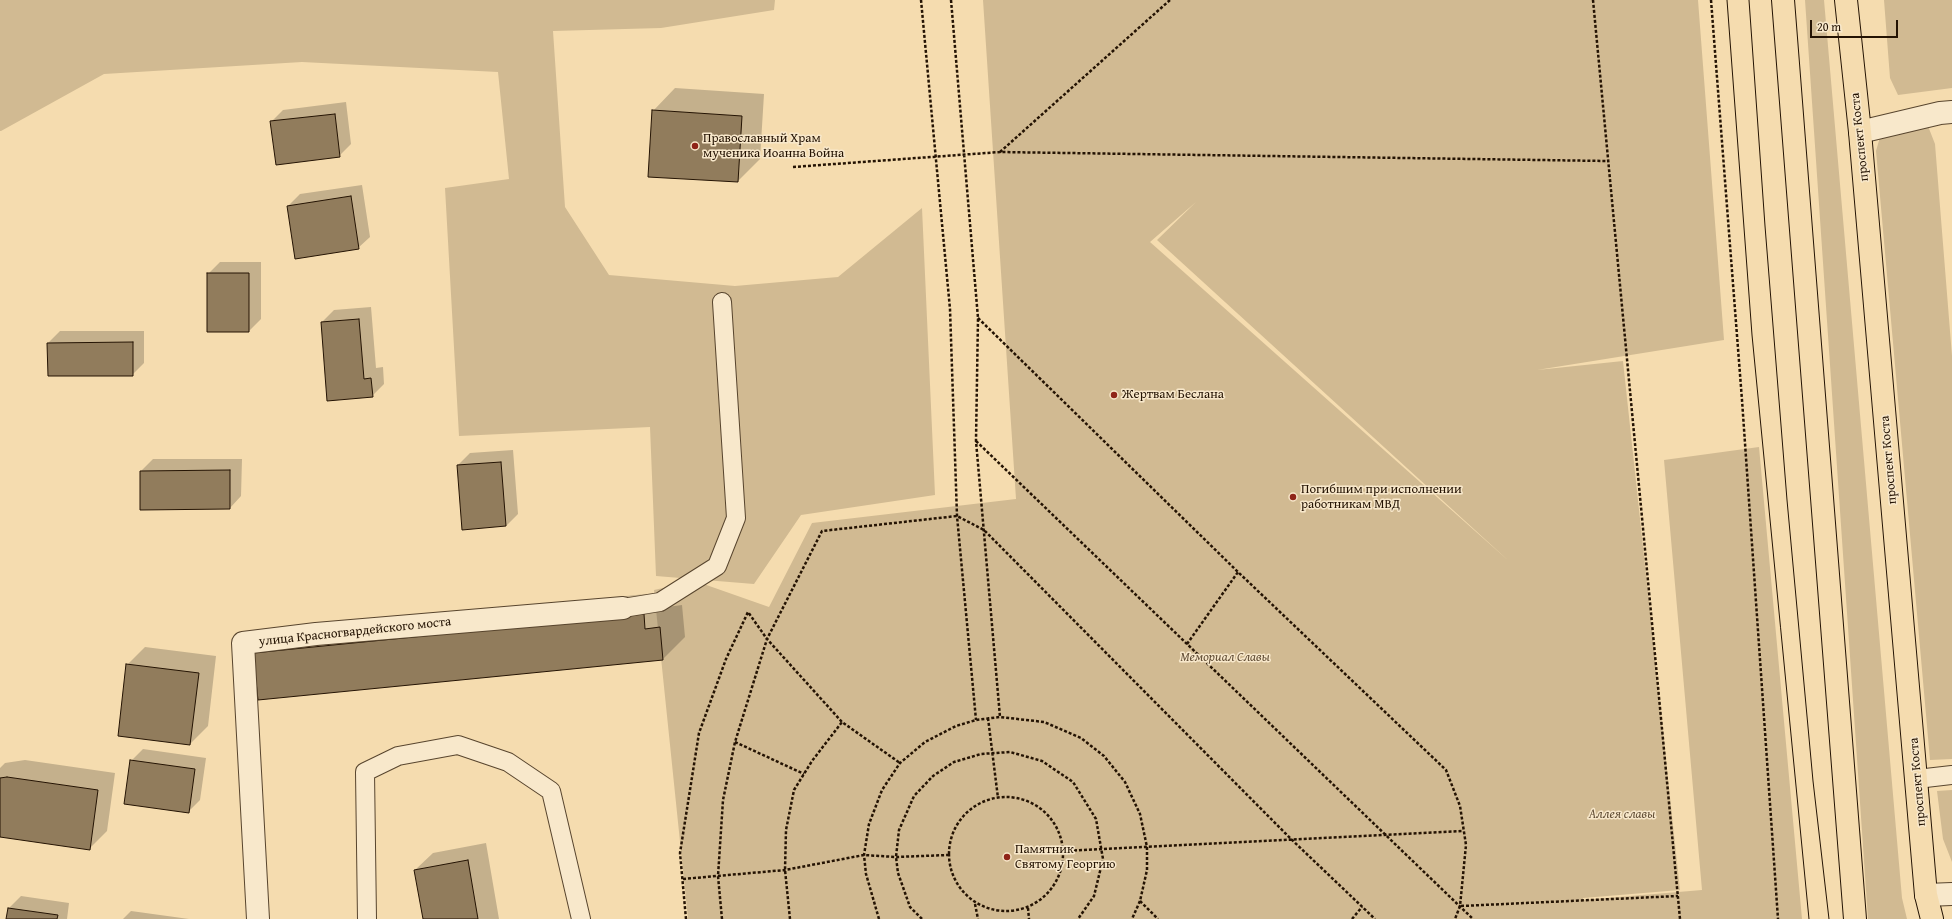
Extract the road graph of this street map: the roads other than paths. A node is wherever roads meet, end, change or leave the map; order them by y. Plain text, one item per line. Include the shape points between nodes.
1 (1783, 0) edge
2 (1846, 0) edge
3 (1952, 112) edge
4 (1860, 132) junction
5 (722, 302) dead end
6 (623, 608) joint
7 (1952, 775) edge
8 (1917, 779) junction
9 (1952, 894) edge
10 (1926, 895) junction
11 (258, 919) edge
12 (367, 919) edge
13 (581, 919) edge
14 (1855, 919) edge
15 (1932, 919) edge

1 - 14 main road
2 - 4 main road, проспект Коста
3 - 4 street
4 - 8 main road, проспект Коста
5 - 6 lane via 736,518 718,566 660,602
6 - 11 street, улица Красногвардейского моста via 316,634 243,643
7 - 8 lane
8 - 10 main road, проспект Коста
9 - 10 street
10 - 15 main road, проспект Коста
12 - 13 lane via 366,772 398,756 458,745 508,762 551,791

